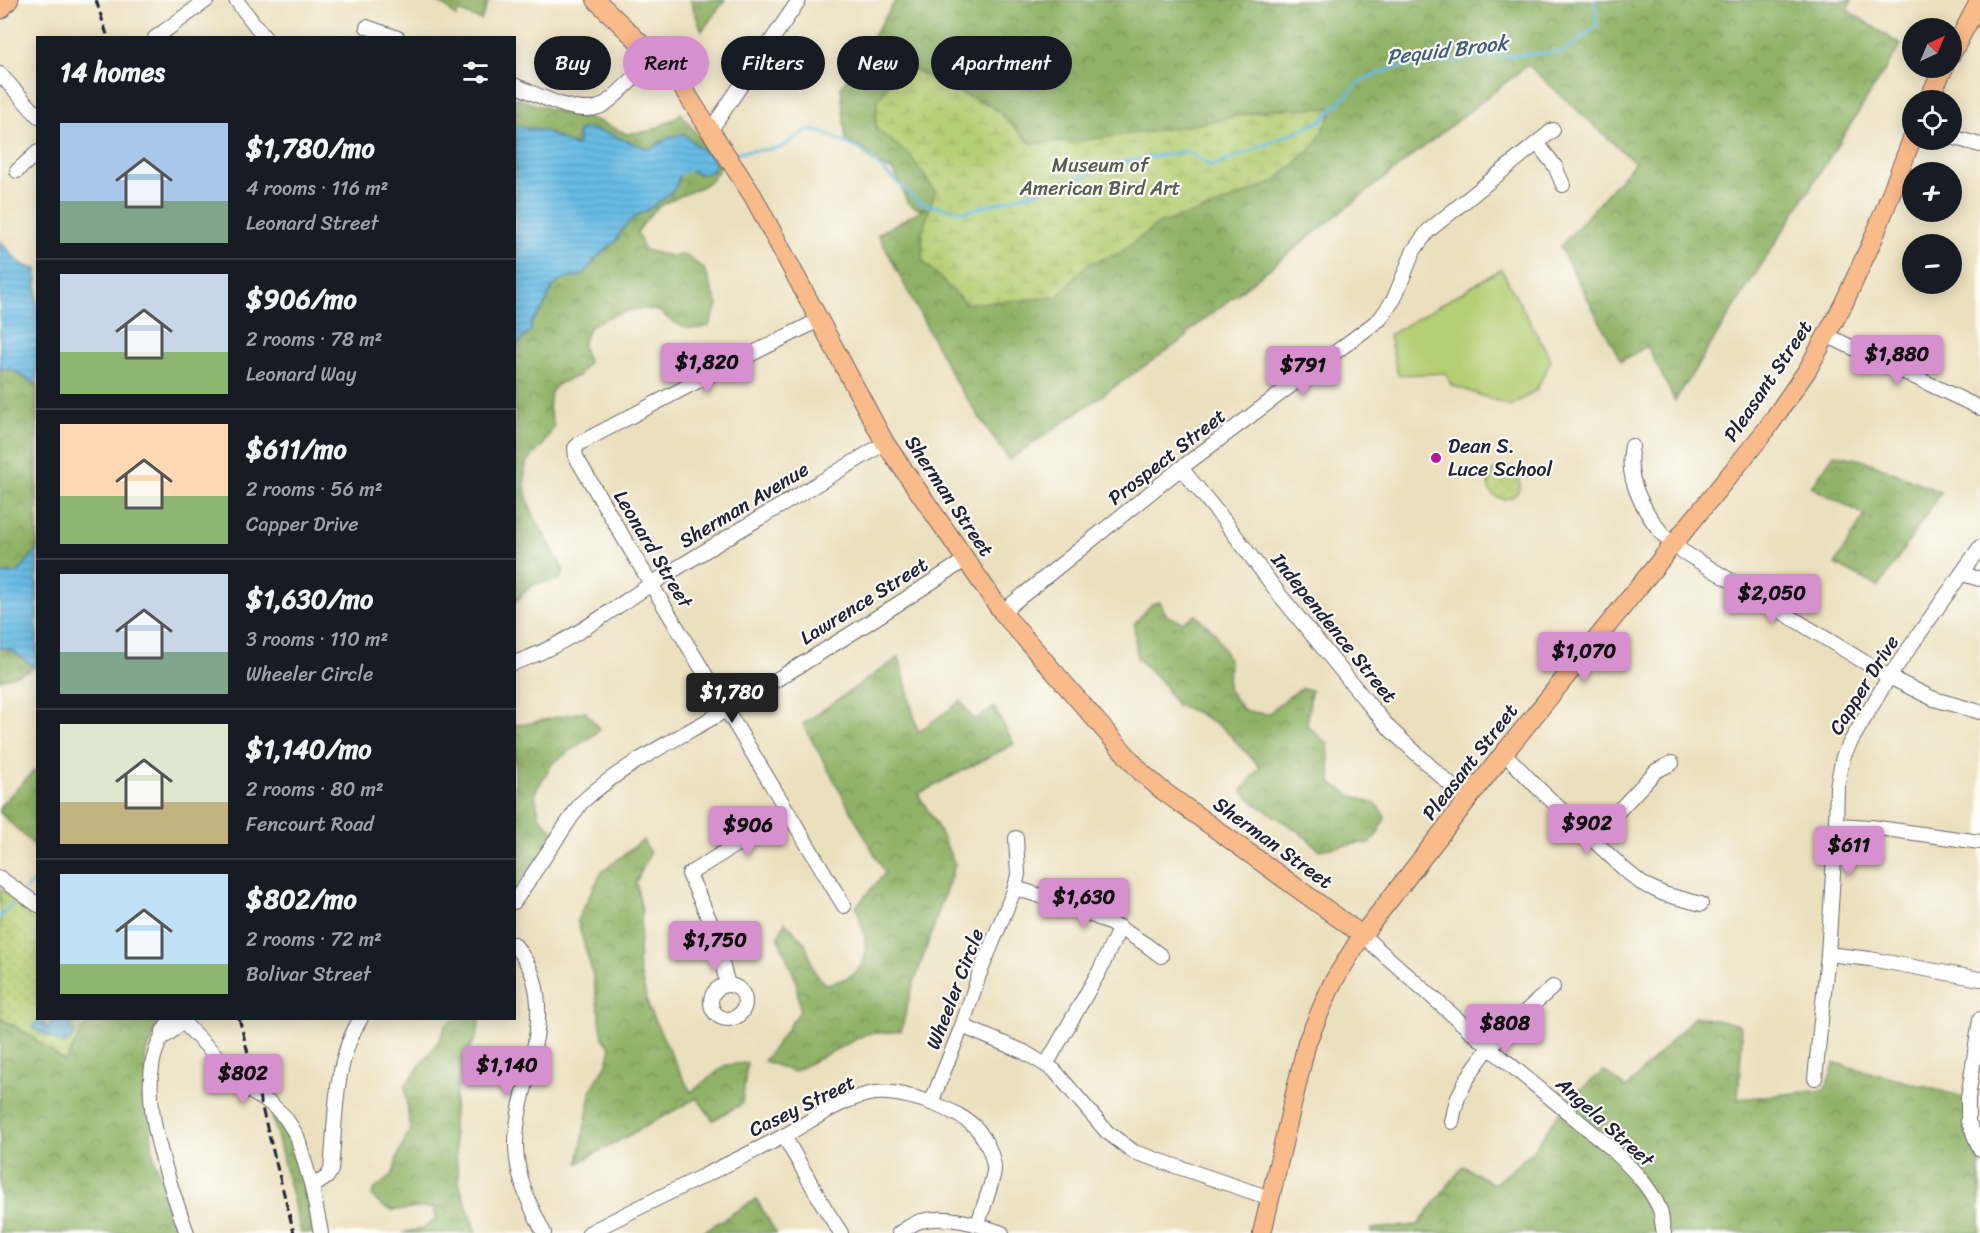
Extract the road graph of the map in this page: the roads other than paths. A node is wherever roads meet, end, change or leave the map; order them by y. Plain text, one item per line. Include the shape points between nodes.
1 (9, 0) edge
2 (207, 0) edge
3 (236, 0) edge
4 (596, 0) edge
5 (799, 0) edge
6 (1980, 0) edge
7 (0, 9) edge
8 (366, 27) dead end
9 (1962, 34) edge
10 (158, 36) edge
11 (263, 36) edge
12 (392, 36) edge
13 (633, 36) edge
14 (0, 74) edge
15 (516, 86) edge
16 (623, 86) edge
17 (684, 90) edge
18 (36, 114) edge
19 (1553, 130) dead end
20 (710, 131) junction
21 (1962, 140) edge
22 (1537, 143) junction
23 (1980, 145) edge
24 (1908, 150) edge
25 (36, 154) edge
26 (17, 171) dead end
27 (1563, 185) dead end
28 (819, 320) junction
29 (1828, 336) junction
30 (1980, 408) edge
31 (885, 443) junction
32 (1632, 446) dead end
33 (1181, 468) junction
34 (1672, 545) junction
35 (1980, 547) edge
36 (965, 560) junction
37 (1962, 574) junction
38 (1980, 579) edge
39 (652, 584) junction
40 (1002, 612) junction
41 (516, 662) edge
42 (1889, 677) junction
43 (727, 709) junction
44 (1980, 712) edge
45 (1504, 753) junction
46 (1672, 763) dead end
47 (1468, 801) junction
48 (788, 812) junction
49 (1836, 825) junction
50 (1016, 838) dead end
51 (1593, 838) junction
52 (1980, 842) edge
53 (0, 878) edge
54 (1015, 888) junction
55 (516, 899) edge
56 (36, 904) edge
57 (1701, 904) dead end
58 (844, 906) dead end
59 (1120, 927) junction
60 (1362, 935) junction
61 (516, 947) edge
62 (1828, 954) junction
63 (1161, 956) dead end
64 (1980, 979) edge
65 (728, 985) dead end
66 (1553, 987) dead end
67 (1980, 1019) edge
68 (178, 1020) edge
69 (360, 1020) edge
70 (962, 1026) junction
71 (1490, 1048) junction
72 (1046, 1065) junction
73 (1815, 1078) dead end
74 (931, 1103) junction
75 (1452, 1122) dead end
76 (784, 1136) junction
77 (1980, 1149) edge
78 (312, 1187) junction
79 (1270, 1198) junction
80 (978, 1224) junction
81 (187, 1233) edge
82 (321, 1233) edge
83 (544, 1233) edge
84 (589, 1233) edge
85 (841, 1233) edge
86 (899, 1233) edge
87 (1002, 1233) edge
88 (1262, 1233) edge
89 (1664, 1233) edge

1 - 7 main road
2 - 10 street
3 - 11 street
4 - 13 main road, Sherman Street
5 - 20 street
6 - 9 main road
8 - 12 street
14 - 18 street
15 - 16 street via 582,109 600,107
17 - 20 main road, Sherman Street
19 - 22 street, Prospect Street
20 - 28 main road, Sherman Street via 753,196
21 - 23 street
22 - 27 street via 1555,166
22 - 33 street, Prospect Street via 1428,231 1414,250 1394,299 1380,319
24 - 29 main road, Pleasant Street via 1858,276
25 - 26 street
28 - 31 main road, Sherman Street
28 - 39 street, Leonard Street via 575,448 576,458
29 - 30 street
29 - 34 main road, Pleasant Street via 1766,430
31 - 36 main road, Sherman Street
31 - 39 street, Sherman Avenue
32 - 34 street via 1632,477 1650,517
33 - 40 street, Prospect Street
33 - 47 street, Independence Street via 1367,702
34 - 42 street
34 - 45 main road, Pleasant Street
35 - 37 street, Capper Drive
36 - 40 main road, Sherman Street
36 - 43 street, Lawrence Street
37 - 38 street
37 - 42 street, Capper Drive
39 - 41 street, Sherman Avenue via 532,658
39 - 43 street, Leonard Street
40 - 60 main road, Sherman Street via 1142,773
42 - 44 street via 1934,699
42 - 49 street, Capper Drive via 1843,757
43 - 48 street, Leonard Street
43 - 55 street, Lawrence Street via 619,772 581,803
45 - 47 main road, Pleasant Street
45 - 51 street
46 - 51 street via 1656,771
47 - 60 main road, Pleasant Street
48 - 58 street, Leonard Street
48 - 65 street via 689,874 710,921
49 - 52 street
49 - 62 street, Capper Drive
50 - 54 street, Wheeler Circle
51 - 57 street via 1641,883
53 - 56 street
54 - 59 street
54 - 70 street, Wheeler Circle
59 - 63 street
59 - 72 street
60 - 71 street, Angela Street
60 - 79 main road, Pleasant Street via 1332,984 1307,1042
61 - 83 street via 534,979 538,999 516,1148 524,1194
62 - 64 street
62 - 73 street, Capper Drive
66 - 71 street
67 - 77 street via 1968,1098 1968,1121
68 - 78 street via 253,1093 285,1117 297,1137
68 - 81 street via 163,1031 152,1058 150,1102 167,1177
69 - 78 street via 339,1078 331,1170
70 - 72 street
70 - 74 street, Wheeler Circle
71 - 75 street via 1458,1097
71 - 89 street, Angela Street via 1628,1165 1660,1210
72 - 79 street via 1107,1132 1134,1152
74 - 76 street, Casey Street via 889,1092 871,1093 850,1100
74 - 80 street, Casey Street via 960,1117 986,1141 995,1169
76 - 84 street, Casey Street
76 - 85 street
78 - 82 street
79 - 88 main road, Pleasant Street
80 - 86 street via 939,1218 919,1222
80 - 87 street

